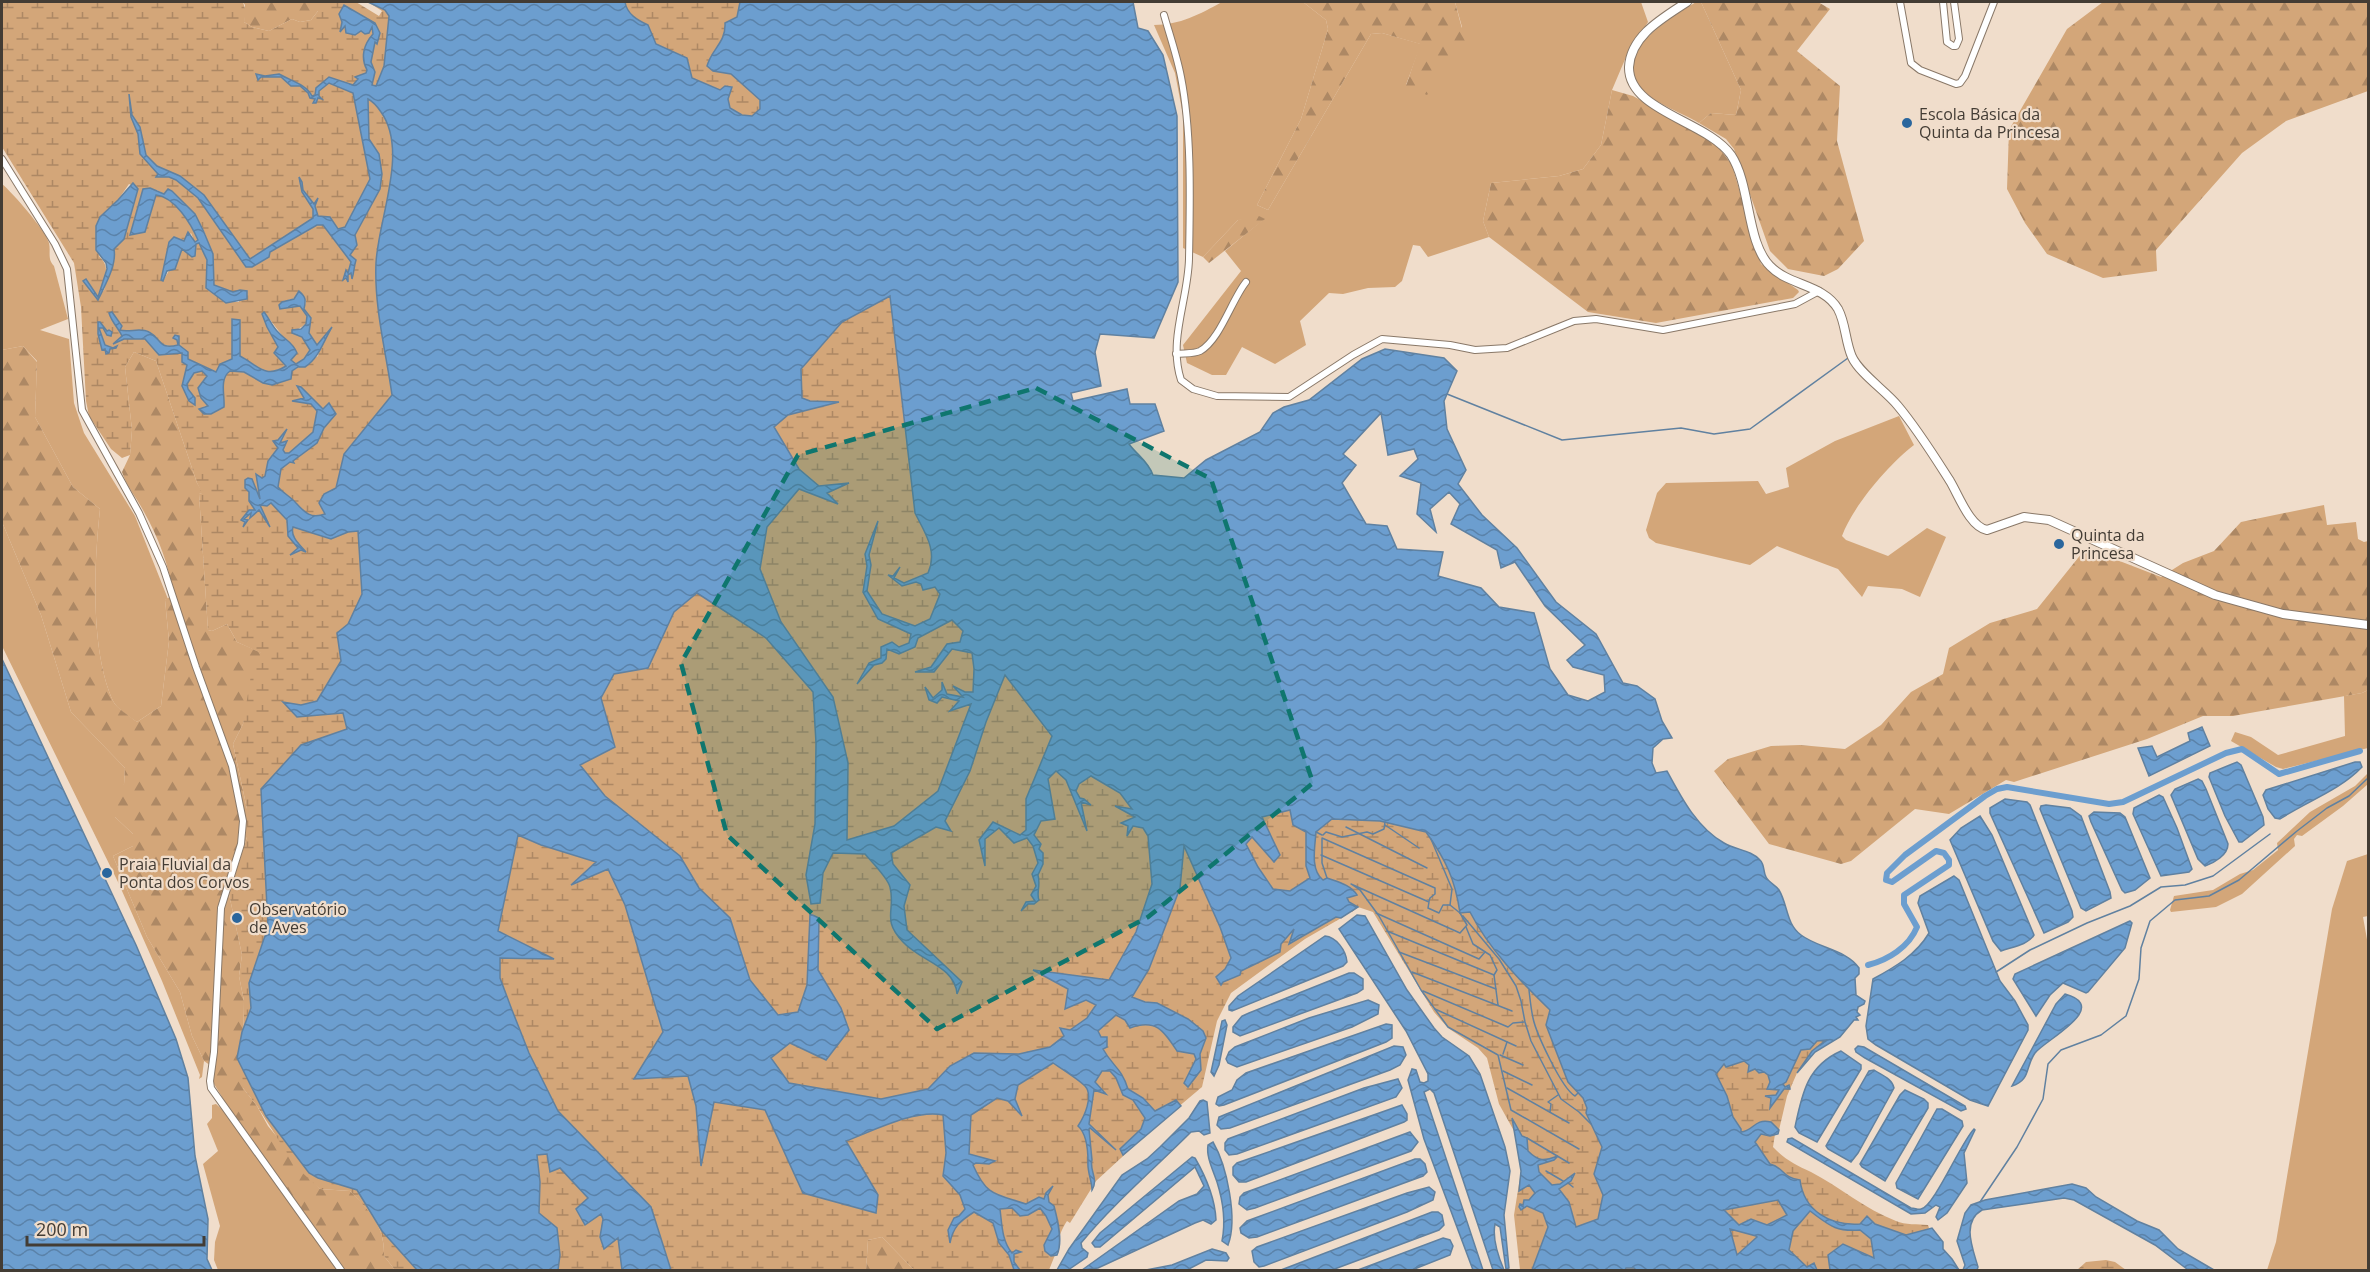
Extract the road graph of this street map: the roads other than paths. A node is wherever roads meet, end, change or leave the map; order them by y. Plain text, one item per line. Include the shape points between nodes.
1 (1687, 2) edge
2 (1900, 2) edge
3 (1942, 2) edge
4 (1954, 2) edge
5 (1994, 2) edge
6 (1164, 15) dead end
7 (2, 159) edge
8 (1246, 282) dead end
9 (1819, 291) junction
10 (1176, 354) junction
11 (2368, 625) edge
12 (341, 1270) edge

1 - 9 main road via 1640,38 1631,56 1632,84 1648,102 1704,131 1731,155 1767,264 1777,273
2 - 5 street via 1911,63 1952,84 1960,83 1965,76
3 - 4 street via 1947,42 1956,46 1959,39
6 - 10 street via 1181,77 1187,130 1189,260
7 - 12 street via 67,268 82,410 139,513 162,567 232,766 243,820 241,844 221,908 211,1088
8 - 10 street via 1205,347
9 - 10 street via 1795,304 1663,330 1596,319 1574,321 1507,348 1475,350 1382,339 1289,397 1216,396 1193,389 1181,380
9 - 11 main road via 1838,309 1856,362 1909,420 1979,528 1990,530 2024,517 2049,520 2215,595 2283,614

